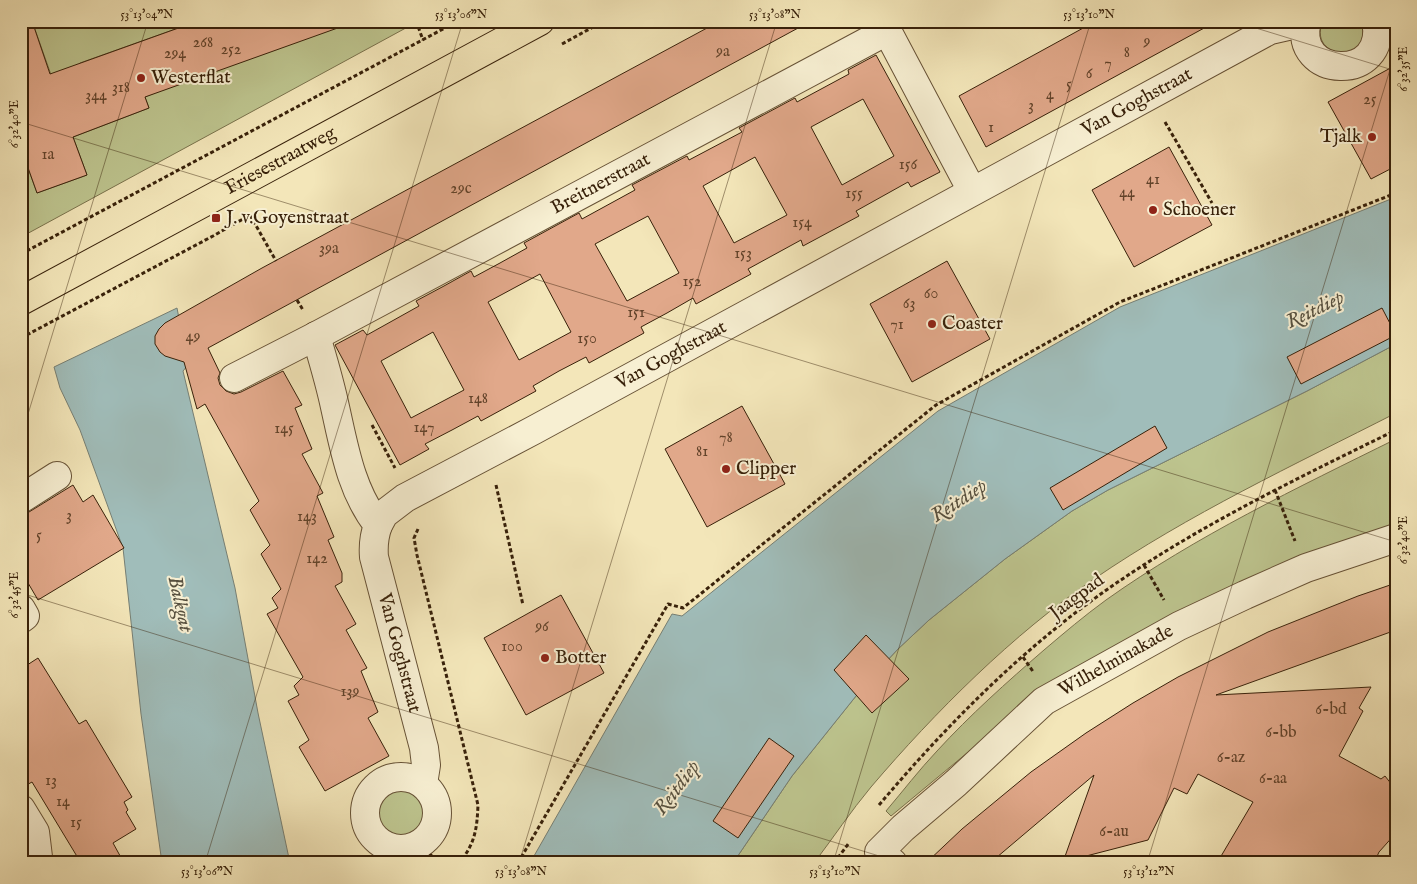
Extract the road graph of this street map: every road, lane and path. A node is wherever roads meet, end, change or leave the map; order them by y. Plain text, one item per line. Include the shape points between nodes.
1 (416, 21) edge
2 (458, 21) edge
3 (540, 21) edge
4 (1376, 21) edge
5 (1306, 24) edge
6 (885, 26) edge
7 (422, 40) junction
8 (1173, 117) dead end
9 (1165, 122) junction
10 (1156, 126) dead end
11 (972, 191) junction
12 (1396, 193) edge
13 (1212, 203) dead end
14 (250, 215) dead end
15 (21, 254) edge
16 (276, 261) dead end
17 (21, 301) edge
18 (316, 336) junction
19 (234, 378) dead end
20 (371, 422) dead end
21 (1396, 430) edge
22 (398, 472) dead end
23 (56, 476) dead end
24 (488, 490) dead end
25 (1275, 490) junction
26 (21, 499) edge
27 (378, 525) junction
28 (424, 525) dead end
29 (1396, 538) edge
30 (1144, 565) junction
31 (1306, 568) junction
32 (523, 605) dead end
33 (21, 609) edge
34 (21, 619) edge
35 (1180, 626) junction
36 (423, 784) dead end
37 (878, 807) dead end
38 (21, 809) edge
39 (851, 841) dead end
40 (886, 857) edge
41 (31, 863) edge
42 (419, 863) edge
43 (435, 863) edge
44 (459, 863) edge
45 (518, 863) edge
46 (834, 863) edge

1 - 7 path
2 - 7 path, Friesestraatweg
3 - 17 main road, Friesestraatweg
4 - 5 street, Van Goghstraat via 1376,42 1370,53 1351,66 1339,68 1317,59 1310,50 1305,39
5 - 11 street, Van Goghstraat via 1270,30
6 - 11 street
6 - 18 street, Breitnerstraat
7 - 15 path, Friesestraatweg
8 - 9 path
9 - 10 path
9 - 13 path
11 - 27 street, Van Goghstraat via 405,498 384,514
12 - 45 path via 1120,302 936,405 683,608 668,604
14 - 16 path
18 - 19 street, Breitnerstraat
18 - 27 street via 347,460 363,500
20 - 22 path
21 - 25 path, Jaagpad
23 - 26 street
24 - 32 path via 496,485
25 - 30 path, Jaagpad
25 - 31 path
27 - 36 street, Van Goghstraat via 374,557 424,748
28 - 44 path via 414,538 417,555 478,805 477,830 468,852
29 - 31 street, Wilhelminakade
30 - 35 path
30 - 37 path, Jaagpad via 1082,608 992,684 956,719
31 - 35 street, Wilhelminakade
33 - 34 street via 25,616
35 - 40 street, Wilhelminakade via 1044,701 903,828
38 - 41 street via 35,832 38,857
39 - 46 path
42 - 43 path via 431,855

